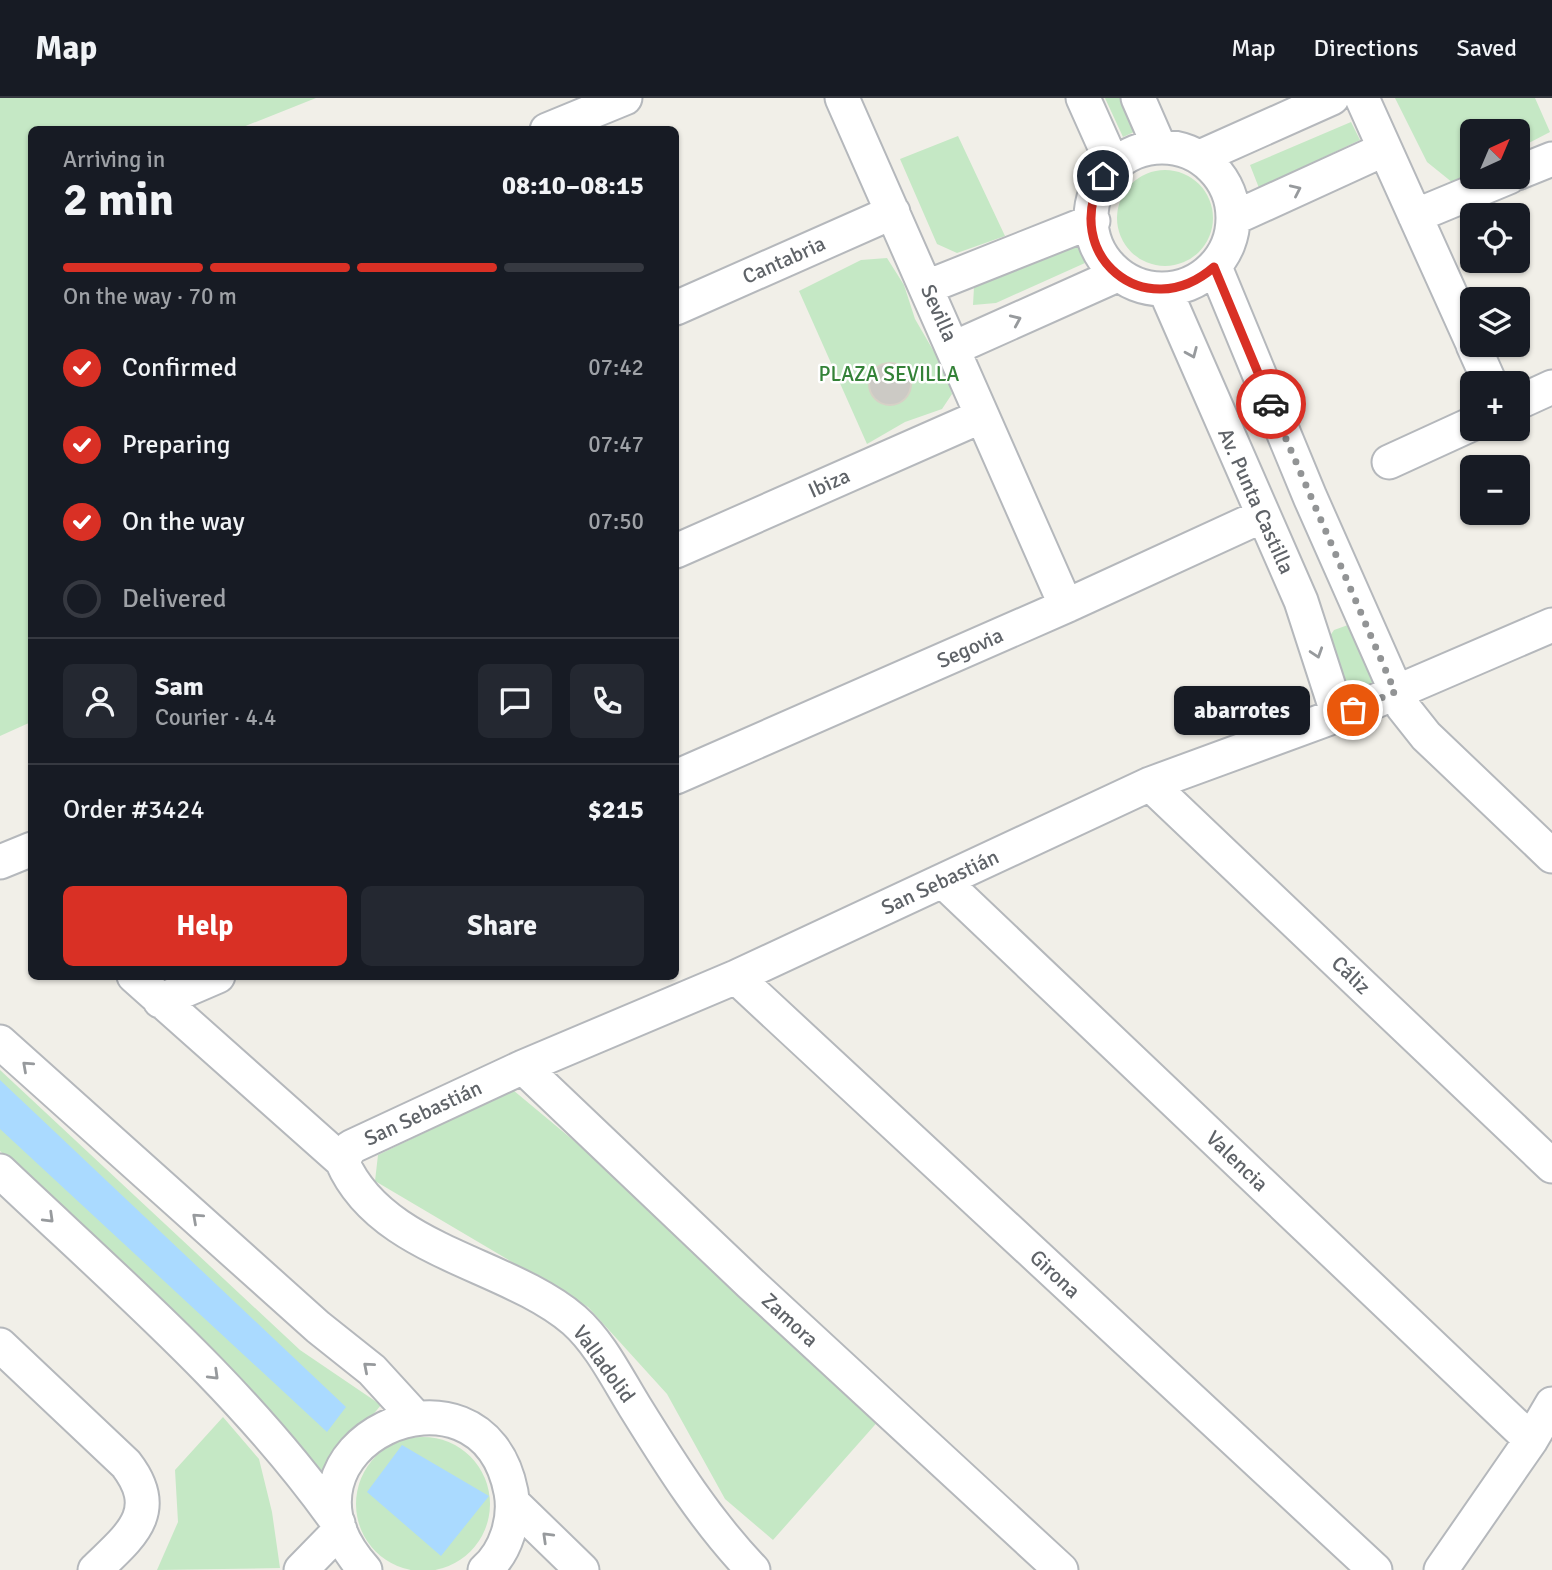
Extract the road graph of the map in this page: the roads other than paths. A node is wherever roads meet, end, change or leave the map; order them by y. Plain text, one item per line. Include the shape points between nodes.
1 (625, 98) edge
2 (842, 98) edge
3 (1083, 98) edge
4 (1138, 98) edge
5 (1332, 98) edge
6 (1362, 98) edge
7 (557, 126) edge
8 (1159, 146) junction
9 (1385, 149) junction
10 (1199, 158) junction
11 (1552, 159) edge
12 (1113, 165) junction
13 (1530, 168) edge
14 (1480, 189) edge
15 (893, 212) junction
16 (1415, 216) junction
17 (1234, 218) junction
18 (1093, 221) junction
19 (1214, 267) junction
20 (1117, 275) junction
21 (927, 287) junction
22 (1165, 290) junction
23 (679, 307) edge
24 (1460, 316) edge
25 (954, 348) junction
26 (1552, 387) edge
27 (1530, 397) edge
28 (982, 416) junction
29 (1460, 429) edge
30 (1389, 462) dead end
31 (1262, 516) junction
32 (679, 550) edge
33 (1350, 583) junction
34 (1301, 601) junction
35 (1066, 606) junction
36 (1552, 625) edge
37 (1395, 692) junction
38 (1338, 715) junction
39 (679, 776) edge
40 (1150, 784) junction
41 (1552, 856) edge
42 (943, 881) junction
43 (736, 977) junction
44 (138, 980) edge
45 (209, 980) edge
46 (160, 1001) junction
47 (0, 1042) edge
48 (523, 1067) junction
49 (342, 1161) junction
50 (1552, 1166) edge
51 (0, 1171) edge
52 (0, 1345) edge
53 (1552, 1404) edge
54 (415, 1417) junction
55 (1531, 1440) junction
56 (513, 1503) junction
57 (339, 1527) junction
58 (95, 1570) edge
59 (302, 1570) edge
60 (365, 1570) edge
61 (485, 1570) edge
62 (582, 1570) edge
63 (753, 1570) edge
64 (1061, 1570) edge
65 (1375, 1570) edge
66 (1441, 1570) edge

1 - 7 street
2 - 15 street, Sevilla
3 - 12 street
4 - 8 street
5 - 10 street
6 - 9 street
8 - 10 street
8 - 12 street via 1126,155
9 - 16 street
17 -> 9 street
10 - 17 street via 1224,183
11 - 13 street
12 - 18 street via 1095,190
14 - 16 street
15 - 21 street, Sevilla
15 - 23 street, Cantabria
16 - 24 street
17 - 19 street via 1229,244
18 - 20 street via 1095,246
18 - 21 street
19 - 22 street via 1199,280
19 - 33 street
20 - 22 street via 1145,288
25 -> 20 street
21 - 25 street, Sevilla
22 -> 31 street, Av. Punta Castilla
25 - 28 street, Sevilla
26 - 27 street
28 - 32 street, Ibiza
28 - 35 street, Sevilla
29 - 30 street
31 - 34 street, Av. Punta Castilla
31 - 35 street, Segovia
33 - 34 street
33 - 37 street
34 -> 38 street, Av. Punta Castilla
35 - 39 street, Segovia
36 - 37 street, San Sebastián
37 - 38 street, San Sebastián
37 - 41 street via 1426,736
38 - 40 street, San Sebastián
40 - 42 street, San Sebastián
40 - 50 street, Cáliz
42 - 43 street, San Sebastián
42 - 55 street, Valencia
43 - 48 street, San Sebastián
43 - 65 street, Girona
44 - 46 street, Valladolid
45 - 46 street
46 - 49 street, Valladolid
54 -> 47 street via 372,1370
48 - 49 street, San Sebastián via 351,1147
48 - 64 street, Zamora
49 - 63 street, Valladolid via 365,1198 393,1219 432,1245 575,1321 600,1351 693,1498
51 -> 57 street via 234,1395 306,1477
52 - 58 street via 138,1480 144,1500 141,1518
53 - 55 street
54 - 56 street via 444,1419 471,1430 493,1450 508,1475
54 - 57 street via 373,1433 343,1465 337,1494
55 - 66 street
56 - 61 street via 503,1547
62 -> 56 street
57 - 59 street
57 - 60 street via 351,1554

